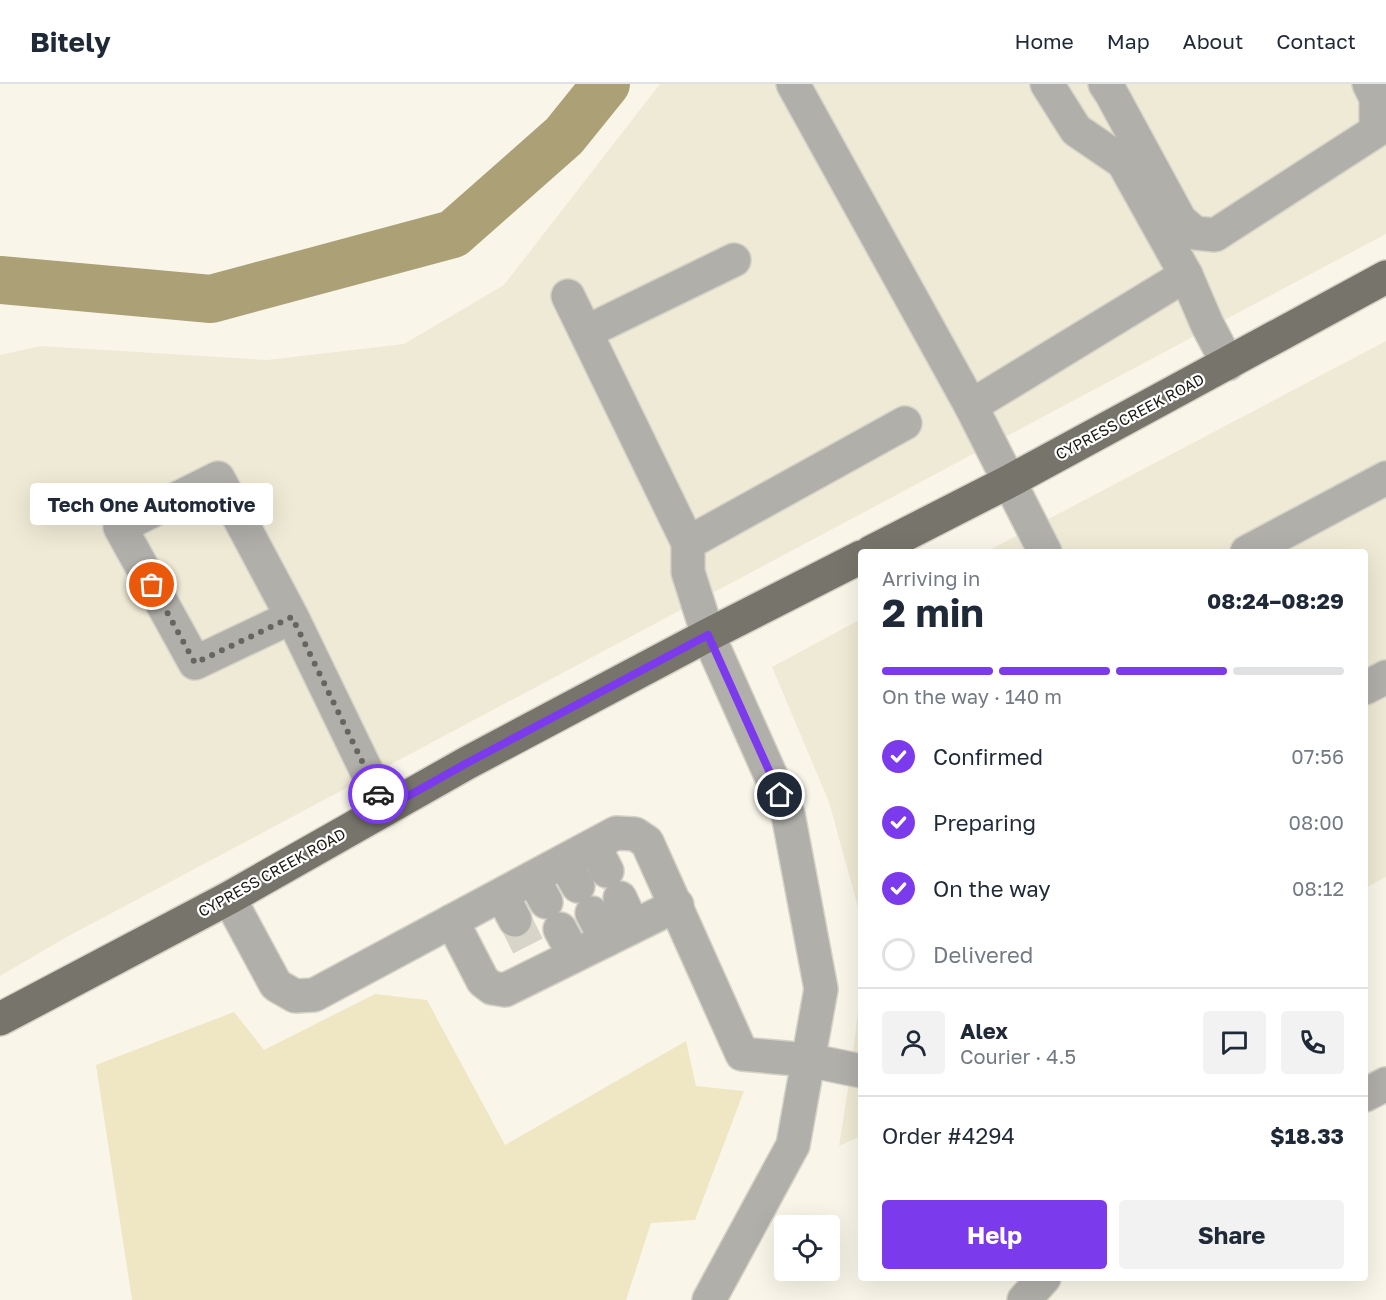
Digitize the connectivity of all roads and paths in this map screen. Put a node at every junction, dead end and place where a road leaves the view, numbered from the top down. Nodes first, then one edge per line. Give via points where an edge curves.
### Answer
1 (793, 84) edge
2 (1047, 84) edge
3 (1105, 84) edge
4 (1377, 91) edge
5 (1171, 225) junction
6 (734, 260) dead end
7 (1186, 275) junction
8 (1386, 277) edge
9 (568, 296) dead end
10 (585, 332) junction
11 (1228, 364) junction
12 (971, 406) junction
13 (905, 423) dead end
14 (1386, 478) edge
15 (1008, 482) junction
16 (688, 543) junction
17 (877, 549) edge
18 (1044, 549) edge
19 (1253, 549) edge
20 (858, 559) edge
21 (292, 617) junction
22 (708, 635) junction
23 (1386, 677) edge
24 (1368, 686) edge
25 (385, 809) junction
26 (599, 893) junction
27 (229, 898) junction
28 (677, 905) junction
29 (553, 916) junction
30 (452, 921) junction
31 (522, 933) junction
32 (1, 1013) edge
33 (808, 1060) junction
34 (858, 1070) edge
35 (1386, 1084) edge
36 (1368, 1093) edge
37 (1041, 1281) edge
38 (711, 1299) edge
39 (1024, 1300) edge

1 - 12 street
2 - 5 street via 1076,130 1123,162
3 - 5 street
4 - 5 street via 1376,131 1215,235
5 - 7 street
6 - 10 street
7 - 11 street
7 - 12 street
8 - 11 main road, CYPRESS CREEK ROAD
9 - 10 street
10 - 16 street
11 - 15 main road, CYPRESS CREEK ROAD
12 - 15 street
13 - 16 street
14 - 19 street
15 - 17 main road, CYPRESS CREEK ROAD
15 - 18 street
16 - 22 street via 688,572
20 - 22 main road, CYPRESS CREEK ROAD
21 - 21 street via 218,478 120,527 195,663
21 - 25 street
22 - 25 main road, CYPRESS CREEK ROAD
22 - 33 street via 788,814 821,989
23 - 24 street
25 - 27 main road, CYPRESS CREEK ROAD
26 - 28 street
26 - 28 street via 616,833 635,834 647,842
26 - 29 street
26 - 29 street
27 - 30 street via 276,985 295,996 314,995
27 - 32 main road, CYPRESS CREEK ROAD
28 - 33 street via 742,1054
29 - 31 street
29 - 31 street
30 - 31 street
30 - 31 street via 483,981 492,988 505,990
33 - 34 street
33 - 38 street via 793,1145
35 - 36 street
37 - 39 street

